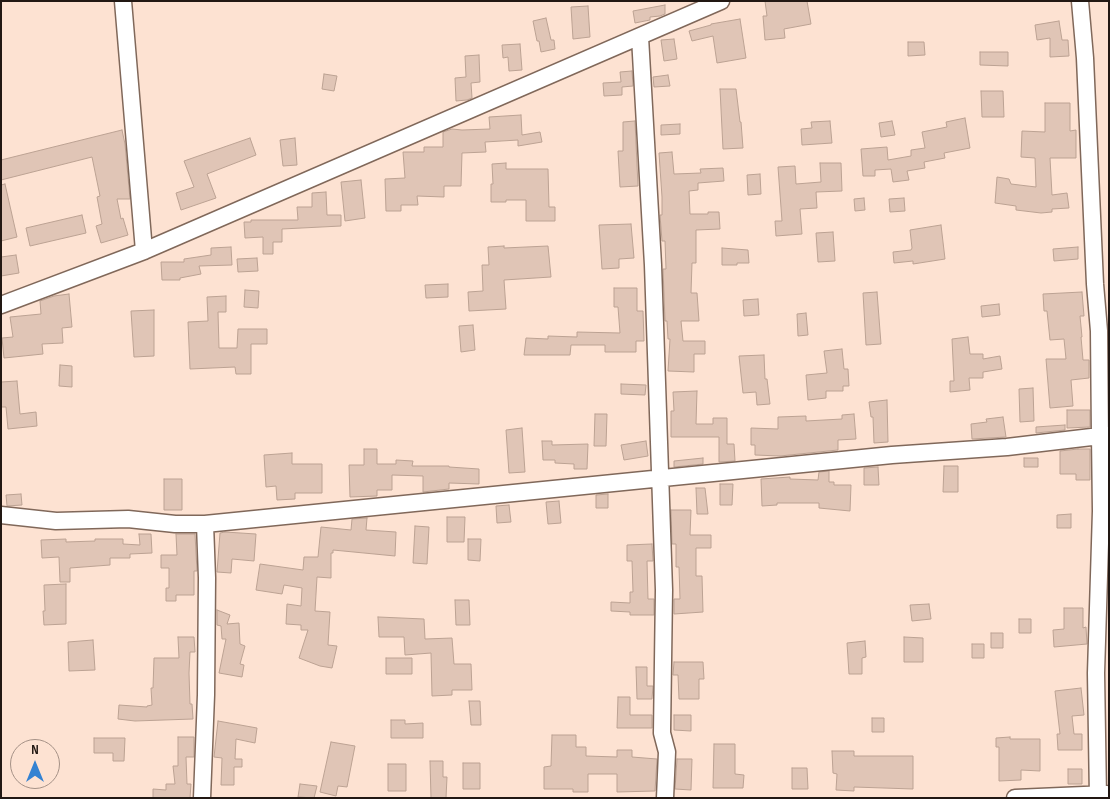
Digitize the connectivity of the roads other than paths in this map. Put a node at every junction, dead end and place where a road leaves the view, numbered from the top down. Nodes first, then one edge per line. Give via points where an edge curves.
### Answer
1 (123, 1) edge
2 (721, 1) edge
3 (1080, 1) edge
4 (640, 37) junction
5 (144, 251) junction
6 (1, 305) edge
7 (1104, 435) edge
8 (660, 479) junction
9 (1, 515) edge
10 (205, 524) junction
11 (1101, 796) edge
12 (202, 798) edge
13 (665, 798) edge
14 (1015, 798) edge

1 - 5 street
2 - 4 street
3 - 7 street
4 - 5 street
4 - 8 street via 653,265
5 - 6 street
7 - 8 street
7 - 11 street via 1096,673
8 - 10 street
8 - 13 street via 664,590 662,733 667,752
9 - 10 street via 56,521 128,519
10 - 12 street via 206,695
11 - 14 street

